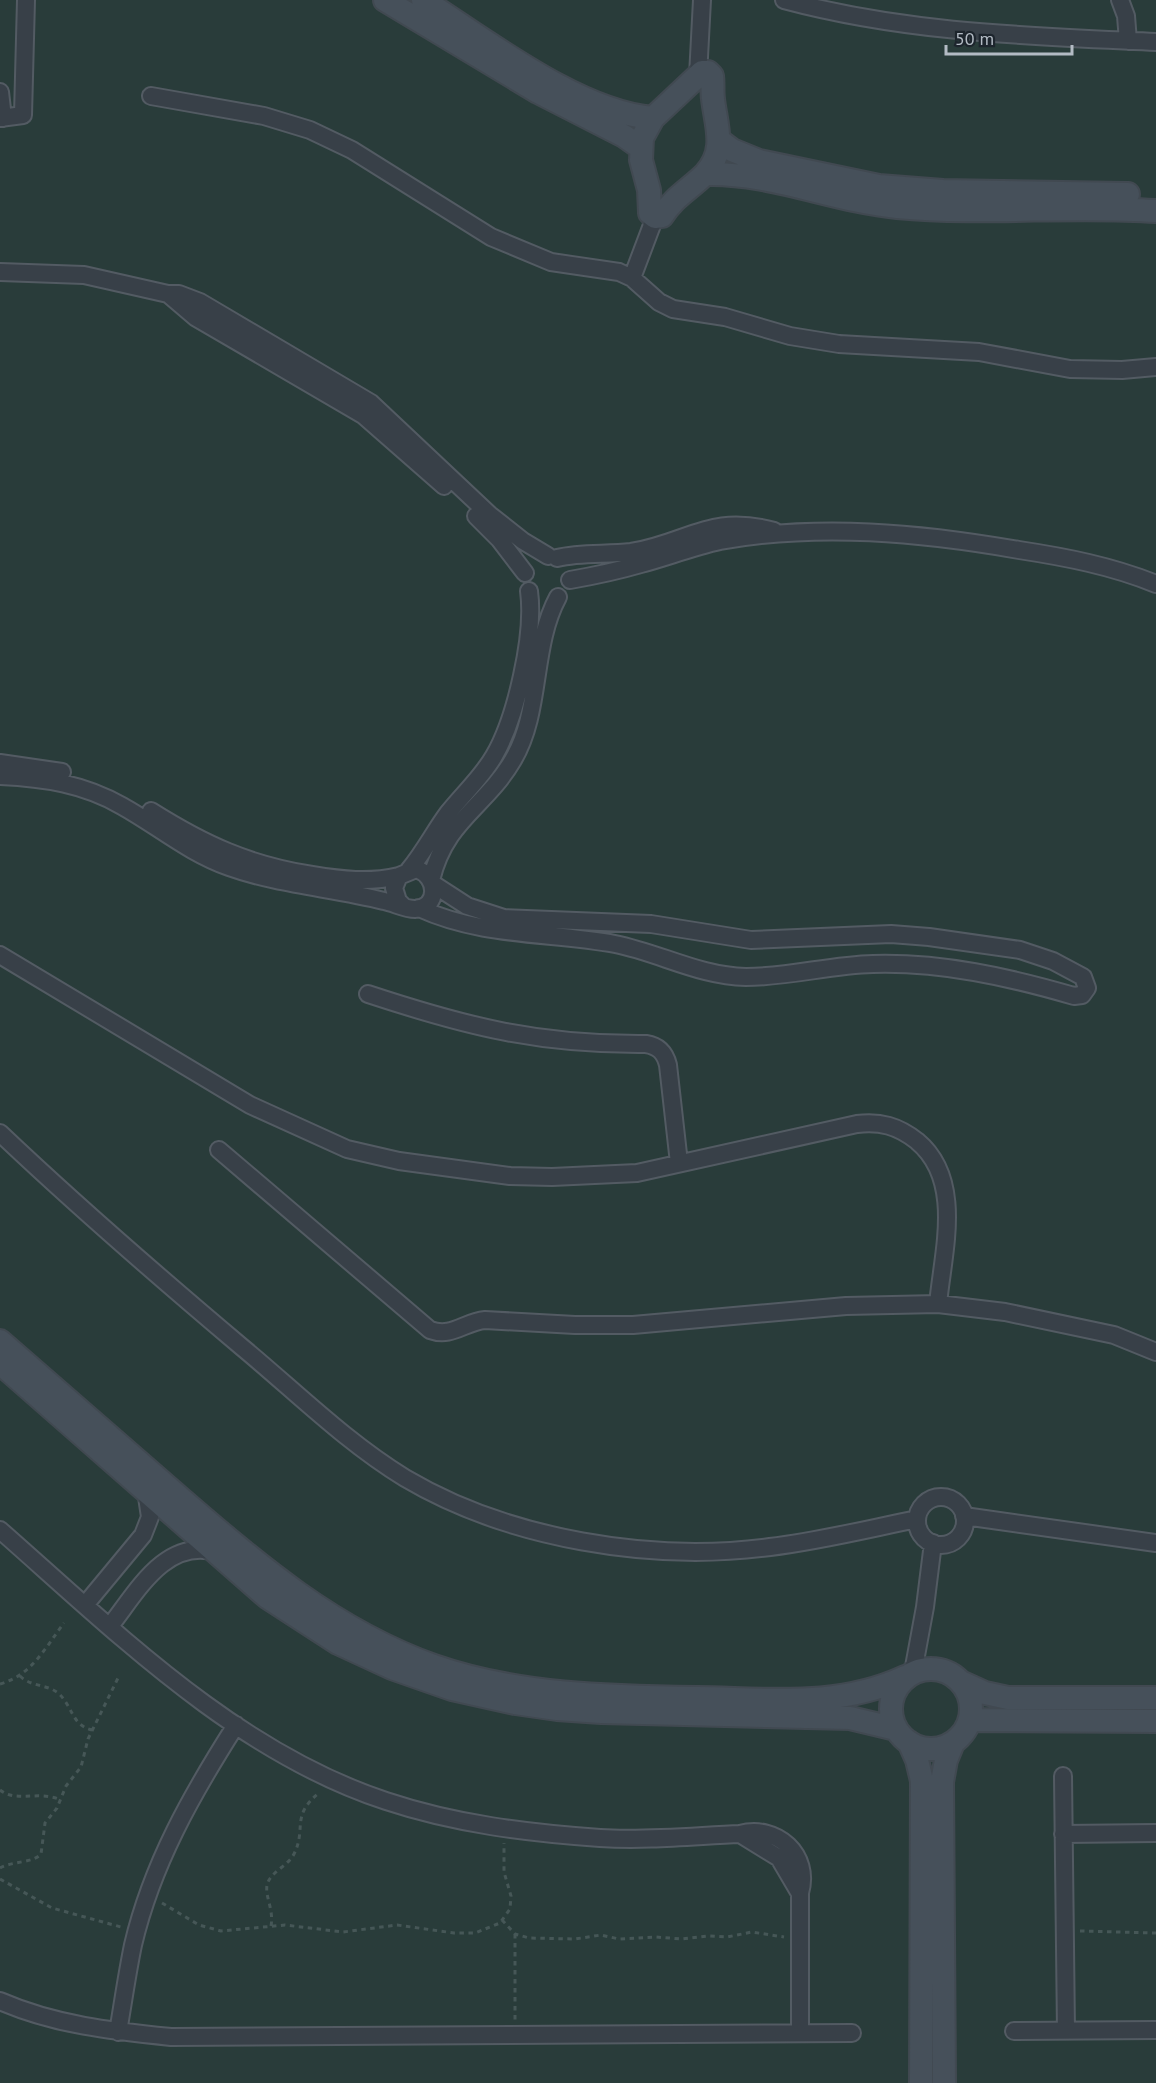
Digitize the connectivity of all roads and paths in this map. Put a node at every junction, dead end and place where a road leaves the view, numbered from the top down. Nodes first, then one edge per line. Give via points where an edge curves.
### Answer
1 (26, 0) edge
2 (385, 0) edge
3 (423, 0) edge
4 (702, 0) edge
5 (784, 0) edge
6 (1120, 0) edge
7 (1128, 41) junction
8 (1156, 42) edge
9 (698, 76) junction
10 (0, 92) edge
11 (151, 96) dead end
12 (1, 118) edge
13 (653, 118) junction
14 (720, 141) junction
15 (641, 148) junction
16 (705, 174) junction
17 (1156, 196) edge
18 (1156, 211) edge
19 (655, 217) junction
20 (0, 272) edge
21 (632, 278) junction
22 (1156, 367) edge
23 (472, 506) junction
24 (691, 541) junction
25 (553, 557) junction
26 (525, 573) junction
27 (570, 580) junction
28 (1156, 584) edge
29 (529, 591) junction
30 (558, 597) junction
31 (0, 764) edge
32 (0, 776) edge
33 (404, 873) junction
34 (432, 882) junction
35 (411, 907) junction
36 (0, 956) edge
37 (368, 994) dead end
38 (0, 1133) edge
39 (219, 1150) dead end
40 (679, 1163) junction
41 (938, 1304) junction
42 (0, 1341) edge
43 (1156, 1352) edge
44 (0, 1363) edge
45 (146, 1490) junction
46 (964, 1516) junction
47 (917, 1519) junction
48 (0, 1530) edge
49 (933, 1543) junction
50 (1156, 1543) edge
51 (217, 1553) junction
52 (85, 1605) junction
53 (64, 1623) dead end
54 (110, 1626) junction
55 (909, 1675) junction
56 (20, 1676) junction
57 (119, 1676) dead end
58 (963, 1683) junction
59 (0, 1684) edge
60 (1156, 1698) edge
61 (970, 1720) junction
62 (1156, 1721) edge
63 (236, 1725) junction
64 (92, 1730) junction
65 (902, 1736) junction
66 (953, 1743) junction
67 (1063, 1776) dead end
68 (335, 1780) junction
69 (0, 1790) edge
70 (61, 1800) junction
71 (505, 1827) junction
72 (1156, 1833) edge
73 (1063, 1834) junction
74 (0, 1868) edge
75 (0, 1879) edge
76 (148, 1893) junction
77 (502, 1920) junction
78 (272, 1926) junction
79 (137, 1930) junction
80 (1065, 1931) junction
81 (1156, 1933) edge
82 (515, 1934) junction
83 (800, 1940) junction
84 (0, 2001) edge
85 (1156, 2030) edge
86 (1014, 2031) dead end
87 (1066, 2031) junction
88 (118, 2032) junction
89 (800, 2032) junction
90 (852, 2033) dead end
91 (515, 2034) junction
92 (921, 2083) edge
93 (944, 2083) edge

1 - 12 street via 23,115
2 - 15 street via 538,92
3 - 13 street via 576,93 621,113
4 - 9 street
5 - 7 street via 863,18 959,32
6 - 7 street
7 - 8 street
9 - 13 street
9 - 14 street via 708,72 712,76
10 - 12 street
11 - 21 street via 264,116 310,130 352,150 461,220 514,248 551,262
13 - 15 street
14 - 16 street
14 - 17 street via 759,161 879,186 943,192
15 - 19 street via 650,213
16 - 18 street via 734,175 852,200 935,210
16 - 19 street via 676,197 662,216
19 - 21 street
20 - 23 street via 84,275 168,294 195,317 363,414
21 - 22 street via 673,309 725,317 815,341 979,352 1070,369
23 - 25 street
23 - 26 street
24 - 25 street via 640,550
24 - 27 street via 637,566
24 - 28 street via 781,532 859,532 995,545 1095,564
25 - 26 street via 536,558
25 - 27 street via 567,567
26 - 29 street
27 - 30 street
29 - 30 street via 540,599
29 - 33 street via 529,626 515,705 504,738 481,775
30 - 34 street via 549,618 520,746 506,771 453,829 439,856
31 - 33 street via 57,770 98,783 206,844 265,866 344,880 372,880
32 - 35 street via 50,780 88,790 124,807 204,857 252,875
33 - 34 street via 422,871
33 - 35 street via 394,888 395,895
34 - 35 street via 432,896 425,906
34 - 35 street via 476,910 516,920 651,924 751,940 891,934 985,944 1053,961 1083,977 1086,988 1082,995 1074,996 968,971 900,964 846,965 765,977 718,974 623,946 502,932
36 - 40 street via 250,1106 348,1149 436,1168 510,1176 637,1173
37 - 40 street via 501,1033 575,1043 656,1047 668,1065
38 - 47 street via 90,1219 355,1443 403,1476 459,1505 561,1536 666,1550 769,1548
39 - 41 street via 437,1333 451,1333 470,1322 485,1320 633,1325 846,1306
40 - 41 street via 877,1122 911,1136 935,1161 946,1193
41 - 43 street via 1005,1312 1114,1335
42 - 55 street via 274,1579 336,1620 409,1656 463,1675 518,1686 638,1697 823,1699 867,1692
44 - 45 street
45 - 51 street
45 - 52 street via 150,1517 143,1535
46 - 47 street via 957,1503 943,1497 928,1500 918,1511
46 - 49 street via 957,1538 946,1544
46 - 50 street
47 - 49 street via 919,1531
48 - 52 street
49 - 55 street via 925,1607
51 - 54 street via 185,1550 165,1559
51 - 65 street via 267,1597 330,1638 392,1668 452,1689 568,1710 850,1718
52 - 54 street
53 - 56 path via 30,1669
54 - 63 street
55 - 58 street via 939,1669
55 - 65 street via 891,1701
56 - 59 path
56 - 64 path via 59,1694 75,1720
57 - 64 path
58 - 60 street via 1008,1698
58 - 61 street via 971,1701
61 - 62 street
61 - 66 street
63 - 68 street
63 - 76 street via 170,1837
64 - 70 path via 81,1767
65 - 66 street via 917,1747 936,1749
65 - 92 street via 917,1760 922,1781
66 - 93 street via 945,1760 942,1782
67 - 73 street
68 - 71 street via 423,1812
68 - 78 path via 306,1805 299,1820 293,1856 269,1880
69 - 70 path via 12,1797 36,1794
70 - 74 path via 45,1823 39,1857
71 - 77 path via 504,1872 511,1903
71 - 83 street via 601,1838 740,1834 779,1858 800,1893
72 - 73 street
73 - 80 street
75 - 79 path via 26,1895 79,1917
76 - 78 path via 187,1920 210,1929 233,1931
76 - 79 street
77 - 78 path via 484,1931 465,1934 414,1925 380,1925 344,1932
77 - 82 path
79 - 88 street
80 - 81 path
80 - 87 street
82 - 83 path via 529,1938 601,1935 681,1940 760,1932
82 - 91 path
83 - 89 street
84 - 88 street via 75,2026
85 - 87 street
86 - 87 street
88 - 91 street via 171,2037
89 - 90 street
89 - 91 street

